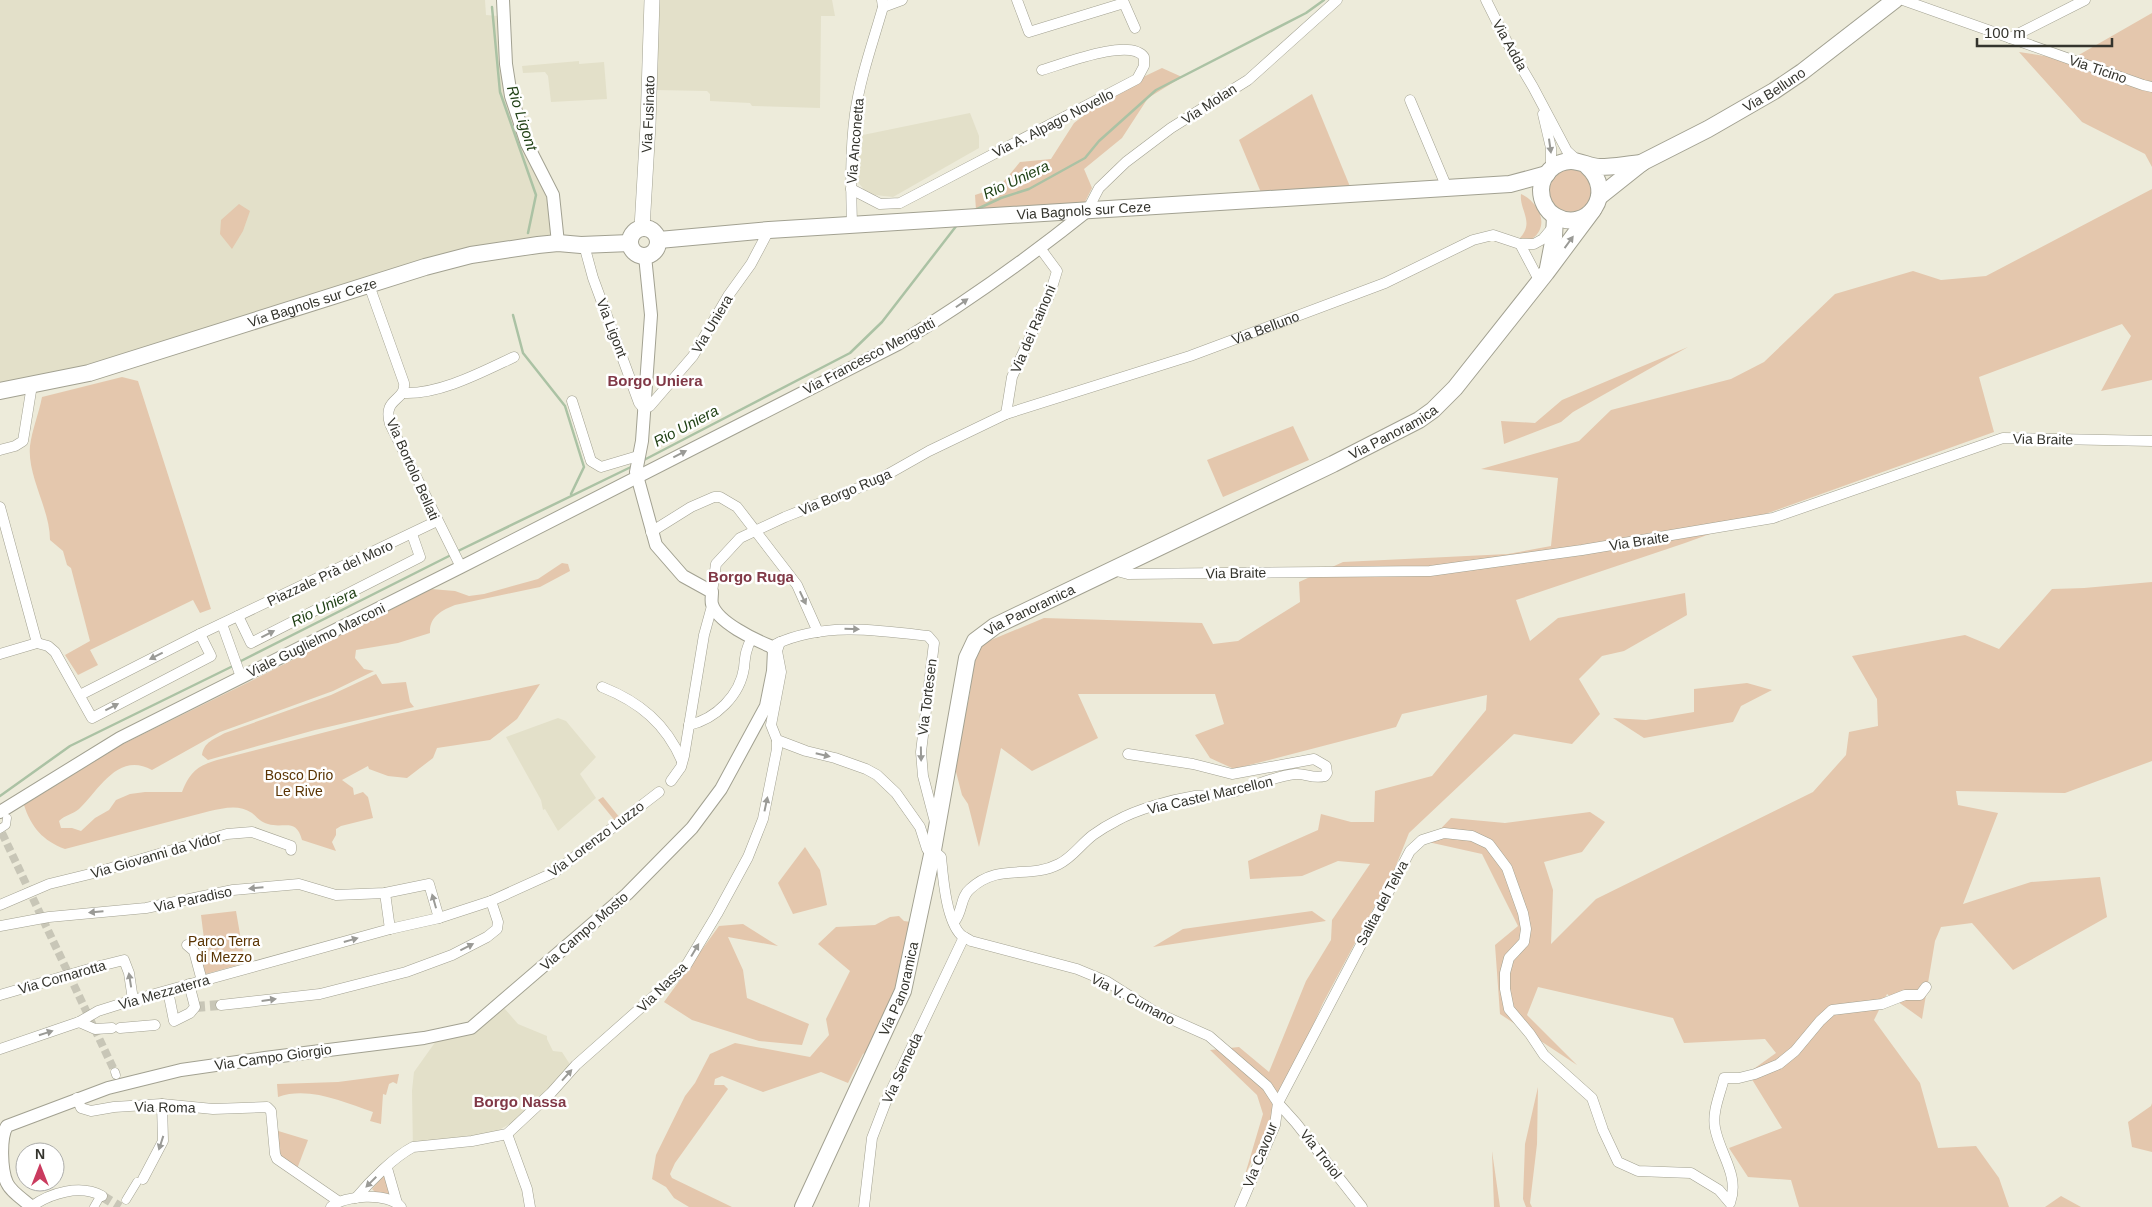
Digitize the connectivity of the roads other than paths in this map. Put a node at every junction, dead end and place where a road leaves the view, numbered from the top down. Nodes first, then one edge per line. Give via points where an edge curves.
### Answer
1 (503, 0) edge
2 (652, 0) edge
3 (902, 0) edge
4 (1017, 0) edge
5 (1337, 0) edge
6 (1486, 0) edge
7 (1903, 0) edge
8 (2085, 0) edge
9 (882, 3) edge
10 (1886, 3) edge
11 (1135, 28) dead end
12 (2010, 38) junction
13 (1042, 70) dead end
14 (2152, 87) edge
15 (1535, 90) junction
16 (1410, 100) dead end
17 (1644, 162) junction
18 (1583, 164) junction
19 (1549, 171) junction
20 (1510, 184) junction
21 (1447, 188) junction
22 (851, 189) junction
23 (1542, 198) junction
24 (1596, 203) junction
25 (1087, 211) junction
26 (1555, 220) junction
27 (852, 225) junction
28 (642, 228) junction
29 (769, 230) junction
30 (659, 240) junction
31 (558, 243) junction
32 (630, 243) junction
33 (1520, 244) junction
34 (584, 245) junction
35 (1040, 248) junction
36 (645, 256) junction
37 (1543, 277) junction
38 (370, 285) junction
39 (514, 357) dead end
40 (32, 385) junction
41 (0, 391) edge
42 (403, 392) junction
43 (572, 401) dead end
44 (644, 409) junction
45 (1006, 414) junction
46 (2152, 440) edge
47 (0, 450) edge
48 (638, 456) junction
49 (636, 474) junction
50 (0, 507) edge
51 (437, 521) junction
52 (754, 530) junction
53 (651, 532) junction
54 (412, 534) junction
55 (459, 564) junction
56 (1113, 570) junction
57 (712, 592) junction
58 (712, 606) junction
59 (238, 616) junction
60 (222, 624) junction
61 (818, 632) junction
62 (200, 634) junction
63 (752, 638) junction
64 (37, 643) junction
65 (776, 647) junction
66 (0, 654) edge
67 (239, 673) junction
68 (602, 687) dead end
69 (80, 695) junction
70 (690, 724) junction
71 (776, 740) junction
72 (1128, 754) dead end
73 (682, 762) junction
74 (671, 781) dead end
75 (659, 792) dead end
76 (3, 815) edge
77 (937, 829) junction
78 (1, 830) edge
79 (290, 850) dead end
80 (933, 850) junction
81 (385, 893) junction
82 (491, 901) junction
83 (0, 905) edge
84 (443, 917) junction
85 (954, 922) junction
86 (0, 926) edge
87 (390, 928) junction
88 (964, 937) junction
89 (187, 945) dead end
90 (202, 980) junction
91 (189, 984) junction
92 (1926, 987) dead end
93 (168, 991) junction
94 (0, 995) edge
95 (133, 1000) junction
96 (221, 1005) tunnel mouth
97 (78, 1022) junction
98 (164, 1023) junction
99 (471, 1028) joint
100 (0, 1048) edge
101 (77, 1098) junction
102 (1278, 1103) junction
103 (162, 1104) junction
104 (507, 1134) junction
105 (387, 1168) junction
106 (140, 1181) joint
107 (4, 1185) edge
108 (101, 1195) joint
109 (356, 1198) junction
110 (335, 1204) edge
111 (122, 1205) edge
112 (399, 1205) edge
113 (32, 1207) edge
114 (94, 1207) edge
115 (530, 1207) edge
116 (803, 1207) edge
117 (864, 1207) edge
118 (1240, 1207) edge
119 (1362, 1207) edge

1 - 31 street via 506,64 513,102 527,144 553,195
2 - 28 main road, Via Fusinato
3 - 9 street
4 - 11 street via 1029,32 1124,3
5 - 25 street, Via Molan via 1248,80 1172,128 1126,162 1099,188
6 - 15 street, Via Adda
7 - 12 street, Via Ticino
8 - 12 street
9 - 22 street, Via Anconetta via 855,114
10 - 17 main road, Via Belluno via 1802,72 1708,129
12 - 14 street, Via Ticino
13 - 22 street, Via A. Alpago Novello via 1121,48 1136,51 1144,57 1144,66 1137,79 900,202 880,204
15 - 18 street, Via Adda via 1567,151
15 -> 19 street, Via Adda via 1549,138
16 - 21 street
17 - 18 main road, Via Belluno via 1600,167
17 - 24 main road, Via Belluno
18 - 19 main road, Via Belluno via 1562,162
18 - 24 main road via 1598,179
19 - 20 main road, Via Bagnols sur Ceze
19 - 23 main road via 1543,181
20 - 21 main road, Via Bagnols sur Ceze
20 - 23 main road, Via Bagnols sur Ceze
21 - 25 main road, Via Bagnols sur Ceze
22 - 27 street, Via Anconetta
23 - 26 main road
24 - 26 main road, Via Belluno via 1585,216 1575,220
37 -> 24 main road, Via Panoramica
25 - 27 main road, Via Bagnols sur Ceze
25 - 35 street, Via Francesco Mengotti
26 - 33 street via 1543,239 1534,244
26 - 37 main road, Via Panoramica
27 - 29 main road, Via Bagnols sur Ceze
28 - 30 main road via 651,229
28 - 32 main road via 634,232
29 - 30 main road, Via Bagnols sur Ceze
29 - 44 street, Via Uniera via 693,356
30 - 36 main road via 657,249
31 - 34 main road, Via Bagnols sur Ceze
31 - 38 main road, Via Bagnols sur Ceze via 470,255
32 - 34 main road, Via Bagnols sur Ceze
32 - 36 main road via 634,251
33 - 37 street
33 - 45 street, Via Belluno via 1493,235 1478,238 1385,283 1190,356
34 - 44 street, Via Ligont via 593,278
35 - 45 street, Via dei Rainoni via 1057,271 1050,294 1012,377
49 -> 35 street, Via Francesco Mengotti via 898,344
36 - 44 street via 651,315
37 - 56 main road, Via Panoramica via 1455,388 1419,420
38 - 40 main road, Via Bagnols sur Ceze via 89,373
38 - 42 street via 403,378
39 - 42 street via 473,376 431,390
40 - 41 main road, Via Bagnols sur Ceze
40 - 47 street via 23,440
42 - 51 street, Via Bortolo Bellati via 391,405 388,416
43 - 48 street via 595,465 601,467
44 - 48 street
45 - 52 street, Via Borgo Ruga via 876,481
46 - 56 street, Via Braite via 2003,438 1773,518 1430,571 1128,574
48 - 49 street
49 - 53 street
49 - 55 street, Viale Guglielmo Marconi
50 - 64 street
51 - 54 street, Piazzale Prà del Moro
51 - 55 street, Via Bortolo Bellati
52 - 53 street via 737,507 714,497
52 - 57 street, Via Borgo Ruga via 740,538 716,564
52 -> 61 street via 797,585
53 - 57 street via 656,545 683,576
54 - 59 street, Piazzale Prà del Moro
59 -> 54 street via 251,642 420,557
55 - 67 street, Viale Guglielmo Marconi
56 - 77 main road, Via Panoramica via 995,626 975,641 967,658
57 - 58 street
58 - 63 street
58 - 70 street via 704,635
59 - 60 street, Piazzale Prà del Moro
60 - 62 street, Piazzale Prà del Moro
60 - 67 street
61 - 65 street, Via Tortesen
61 -> 77 street, Via Tortesen via 849,628 932,638 921,752 926,792
62 -> 69 street, Piazzale Prà del Moro
69 -> 62 street via 92,718 211,656
63 - 65 street
63 - 70 street via 731,697 708,719
64 - 66 street
64 - 69 street via 55,652
65 - 71 street, Via Nassa via 781,672 771,724
65 - 99 street, Via Campo Mosto via 766,706 721,789 692,828 627,894
67 - 76 street, Viale Guglielmo Marconi via 120,738
68 - 73 street via 645,710 662,727
70 - 73 street
71 -> 80 street via 877,775 896,793 920,827 927,849
104 -> 71 street, Via Nassa via 576,1065 656,997 687,964 717,914 757,835 771,781
72 - 85 street, Via Castel Marcellon via 1232,774 1314,759 1326,766 1327,773 1314,778 1295,774 1222,794 1167,802 1116,820 1058,865 1042,871 1000,873 982,880 968,890
73 - 74 street
75 - 82 street, Via Lorenzo Luzzo via 555,872
76 - 78 street via 6,825
77 - 80 main road, Via Panoramica
79 - 83 street, Via Giovanni da Vidor via 290,846 252,832 227,834 94,874 49,884
80 - 85 street via 941,857 944,886
80 - 116 main road, Via Panoramica via 903,991
84 -> 81 street, Via Paradiso via 429,884
81 -> 86 street, Via Paradiso via 336,895 299,884 234,890 146,908 49,917
81 - 87 street
82 - 84 street, Via Lorenzo Luzzo
96 -> 82 street via 320,994 406,972 452,955 495,931 498,922
84 - 87 street, Via Mezzaterra
85 - 88 street
90 -> 87 street, Via Mezzaterra
88 - 102 street, Via V. Cumano via 1069,966 1106,981 1155,1012 1209,1036 1267,1086
88 - 117 street, Via Semeda via 887,1099 872,1138
89 - 90 street via 194,952
90 - 91 street, Via Mezzaterra
91 - 93 street, Via Mezzaterra
91 - 98 street via 195,1007 190,1013
92 - 102 street, Salita del Telva via 1920,995 1905,995 1882,1004 1832,1010 1779,1064 1739,1078 1724,1078 1714,1110 1715,1128 1734,1180 1730,1202 1719,1190 1691,1173 1638,1171 1618,1162 1592,1098 1544,1055 1509,1009 1505,973 1509,958 1524,942 1526,929 1507,868 1489,844 1472,836 1444,833 1422,840 1410,851
93 - 95 street, Via Mezzaterra
93 - 98 street
95 -> 94 street, Via Cornarotta via 124,960
95 - 97 street, Via Mezzaterra
97 - 98 street via 95,1029
100 -> 97 street, Via Mezzaterra
99 - 101 street, Via Campo Giorgio via 424,1038 198,1067
101 - 103 street, Via Roma via 82,1108 91,1111
101 - 107 street via 7,1126 2,1142
102 - 118 street, Via Cavour via 1275,1124
102 - 119 street, Via Troiol
103 -> 106 street via 164,1141
103 - 110 street, Via Roma via 213,1109 269,1108 277,1159
104 - 105 street via 472,1142 413,1147
104 - 115 street
105 -> 109 street
105 - 112 street
106 - 111 street
107 - 113 street
108 - 113 street via 93,1191 76,1191 46,1196
108 - 114 street
109 - 110 street
109 - 112 street via 380,1198

